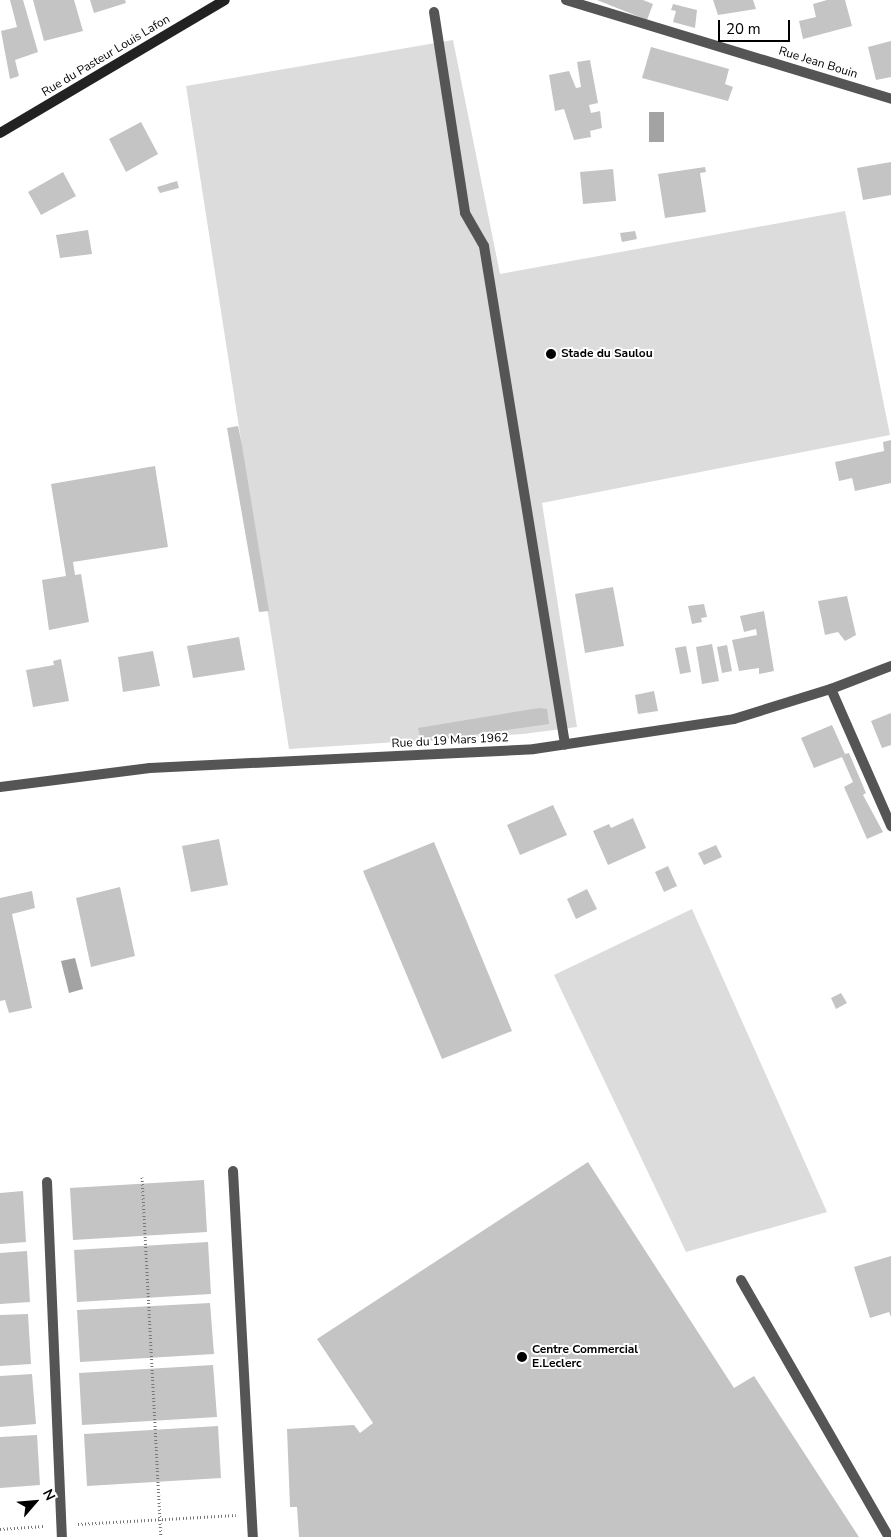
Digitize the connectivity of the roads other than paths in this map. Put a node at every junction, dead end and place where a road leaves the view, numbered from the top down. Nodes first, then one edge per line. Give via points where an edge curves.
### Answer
1 (225, 0) edge
2 (566, 0) edge
3 (434, 12) dead end
4 (891, 99) edge
5 (0, 133) edge
6 (891, 666) edge
7 (831, 689) junction
8 (566, 744) junction
9 (0, 787) edge
10 (891, 826) edge
11 (233, 1171) dead end
12 (48, 1182) dead end
13 (740, 1280) dead end
14 (62, 1537) edge
15 (252, 1537) edge
16 (889, 1537) edge

1 - 5 main road, Rue du Pasteur Louis Lafon
2 - 4 street, Rue Jean Bouin
3 - 8 street via 465,213 484,246
6 - 7 street, Rue du 19 Mars 1962
7 - 8 street, Rue du 19 Mars 1962 via 734,719
7 - 10 street
8 - 9 street, Rue du 19 Mars 1962 via 534,749 150,768
11 - 15 street
12 - 14 street
13 - 16 street

